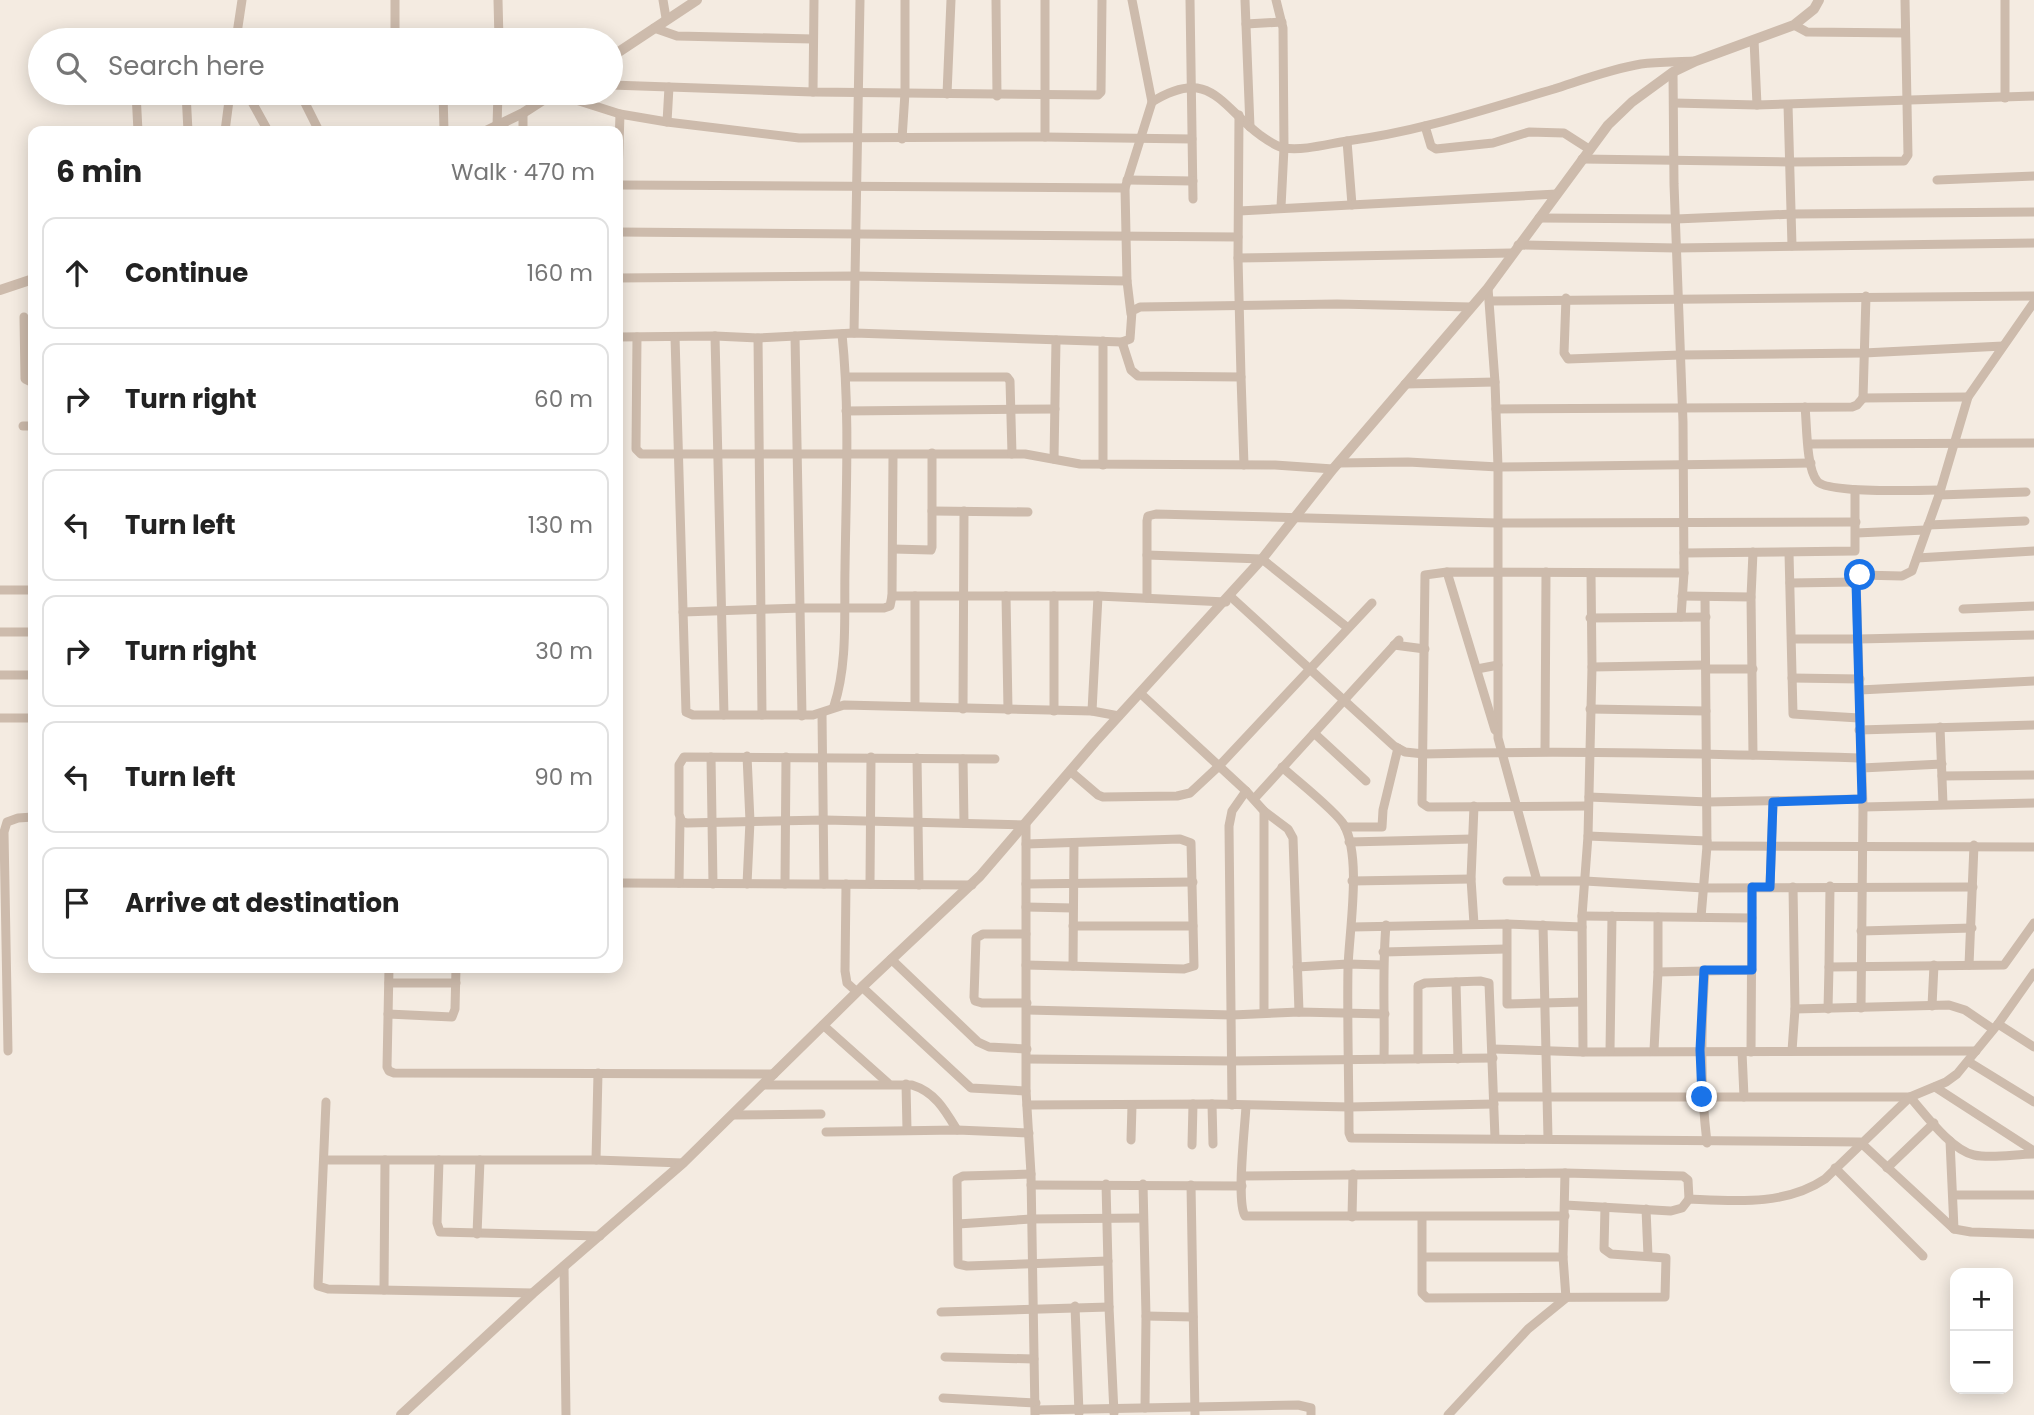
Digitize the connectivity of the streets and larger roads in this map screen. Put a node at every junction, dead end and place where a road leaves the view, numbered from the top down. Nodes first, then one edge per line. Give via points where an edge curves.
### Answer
1 (242, 0) edge
2 (395, 0) edge
3 (498, 0) edge
4 (663, 0) edge
5 (696, 0) edge
6 (814, 0) edge
7 (860, 0) edge
8 (905, 0) edge
9 (951, 0) edge
10 (996, 0) edge
11 (1045, 0) edge
12 (1102, 0) edge
13 (1132, 0) edge
14 (1189, 0) edge
15 (1245, 0) edge
16 (1276, 0) edge
17 (1819, 0) edge
18 (1905, 0) edge
19 (2005, 0) edge
20 (666, 18) junction
21 (1282, 22) junction
22 (1246, 24) junction
23 (1794, 25) junction
24 (238, 28) edge
25 (395, 28) edge
26 (499, 28) edge
27 (654, 28) junction
28 (1905, 33) junction
29 (813, 39) junction
30 (1754, 40) junction
31 (623, 48) edge
32 (1696, 61) junction
33 (1673, 72) junction
34 (623, 85) edge
35 (668, 87) junction
36 (1191, 88) junction
37 (813, 92) junction
38 (858, 93) junction
39 (905, 93) junction
40 (947, 94) junction
41 (997, 96) junction
42 (1046, 96) junction
43 (2034, 96) edge
44 (2005, 98) junction
45 (1153, 102) junction
46 (1908, 102) junction
47 (1674, 103) junction
48 (137, 105) edge
49 (187, 105) edge
50 (228, 105) edge
51 (254, 105) edge
52 (306, 105) edge
53 (443, 105) edge
54 (496, 105) edge
55 (535, 105) edge
56 (592, 105) edge
57 (1757, 105) junction
58 (1788, 105) junction
59 (523, 113) junction
60 (620, 114) junction
61 (1239, 114) junction
62 (667, 122) junction
63 (138, 126) edge
64 (188, 126) edge
65 (226, 126) edge
66 (265, 126) edge
67 (316, 126) edge
68 (444, 126) edge
69 (492, 126) edge
70 (497, 126) edge
71 (523, 126) edge
72 (620, 126) edge
73 (1425, 126) junction
74 (1250, 127) junction
75 (1045, 136) junction
76 (1141, 137) junction
77 (857, 139) junction
78 (902, 139) junction
79 (1192, 139) junction
80 (1347, 141) junction
81 (1284, 148) junction
82 (1590, 149) junction
83 (1582, 159) junction
84 (1674, 160) junction
85 (1791, 162) junction
86 (2034, 176) edge
87 (1937, 180) dead end
88 (1193, 181) junction
89 (1126, 184) junction
90 (623, 185) edge
91 (858, 187) junction
92 (1557, 194) junction
93 (1193, 199) dead end
94 (1352, 205) junction
95 (1282, 207) junction
96 (1239, 211) junction
97 (2034, 212) edge
98 (1793, 214) junction
99 (1539, 218) junction
100 (1676, 219) junction
101 (623, 232) edge
102 (856, 232) junction
103 (1125, 236) junction
104 (1238, 237) junction
105 (2034, 243) edge
106 (1793, 246) junction
107 (1676, 248) junction
108 (1514, 249) junction
109 (1238, 258) junction
110 (855, 276) junction
111 (623, 278) edge
112 (28, 281) edge
113 (1126, 281) junction
114 (1488, 288) junction
115 (0, 290) edge
116 (1866, 296) junction
117 (2034, 296) edge
118 (1566, 298) junction
119 (1679, 299) junction
120 (1490, 301) junction
121 (2034, 302) edge
122 (1240, 306) junction
123 (1471, 307) junction
124 (1131, 315) junction
125 (24, 317) dead end
126 (2021, 321) junction
127 (2034, 324) edge
128 (28, 332) edge
129 (854, 333) junction
130 (842, 334) junction
131 (715, 336) junction
132 (795, 336) junction
133 (623, 337) edge
134 (637, 337) junction
135 (675, 337) junction
136 (758, 338) junction
137 (1056, 340) junction
138 (1103, 341) junction
139 (1122, 342) junction
140 (2003, 346) junction
141 (28, 350) edge
142 (1864, 353) junction
143 (1680, 355) junction
144 (846, 377) junction
145 (1241, 377) junction
146 (28, 380) edge
147 (1495, 382) junction
148 (1405, 384) junction
149 (1968, 397) junction
150 (1863, 398) junction
151 (1805, 407) junction
152 (1011, 409) junction
153 (1055, 409) junction
154 (1496, 409) junction
155 (1682, 409) junction
156 (846, 411) junction
157 (2034, 443) edge
158 (1808, 444) junction
159 (1953, 444) junction
160 (760, 453) junction
161 (932, 453) junction
162 (679, 454) junction
163 (717, 454) junction
164 (798, 454) junction
165 (1012, 454) junction
166 (893, 455) junction
167 (846, 456) junction
168 (1054, 459) junction
169 (1811, 463) junction
170 (1102, 465) junction
171 (1244, 465) junction
172 (1336, 466) junction
173 (1683, 466) junction
174 (1498, 467) junction
175 (1855, 490) junction
176 (1940, 492) junction
177 (2026, 492) dead end
178 (932, 511) junction
179 (964, 511) junction
180 (1028, 512) dead end
181 (1295, 516) junction
182 (1683, 520) junction
183 (2025, 521) dead end
184 (1856, 522) junction
185 (1497, 523) junction
186 (1927, 527) junction
187 (1856, 533) junction
188 (892, 550) junction
189 (2034, 551) edge
190 (1752, 552) junction
191 (1684, 553) junction
192 (1789, 553) junction
193 (1147, 555) junction
194 (1917, 558) junction
195 (1262, 559) junction
196 (1447, 572) junction
197 (1496, 572) junction
198 (1546, 572) junction
199 (1591, 573) junction
200 (1684, 573) junction
201 (1856, 582) junction
202 (1790, 583) junction
203 (0, 590) edge
204 (28, 590) edge
205 (892, 596) junction
206 (915, 596) junction
207 (1006, 596) junction
208 (1054, 596) junction
209 (1098, 596) junction
210 (1682, 596) junction
211 (963, 597) junction
212 (1705, 597) junction
213 (1751, 597) junction
214 (1147, 598) junction
215 (1228, 599) junction
216 (1371, 603) dead end
217 (2034, 606) edge
218 (802, 608) junction
219 (844, 608) junction
220 (1963, 609) dead end
221 (760, 611) junction
222 (682, 612) junction
223 (721, 612) junction
224 (1681, 617) junction
225 (1706, 617) junction
226 (1590, 618) junction
227 (1348, 628) junction
228 (0, 632) edge
229 (28, 632) edge
230 (2034, 635) edge
231 (1793, 639) junction
232 (1858, 639) junction
233 (1425, 649) junction
234 (1498, 665) junction
235 (1310, 667) junction
236 (1592, 667) junction
237 (1706, 667) junction
238 (1477, 669) junction
239 (1753, 669) junction
240 (0, 675) edge
241 (28, 675) edge
242 (1792, 678) junction
243 (1860, 679) junction
244 (2034, 681) edge
245 (1860, 690) junction
246 (1140, 693) junction
247 (1345, 699) junction
248 (834, 706) junction
249 (915, 706) junction
250 (962, 709) junction
251 (1590, 709) junction
252 (1008, 710) junction
253 (1092, 710) junction
254 (1054, 711) junction
255 (1706, 711) junction
256 (822, 714) junction
257 (724, 715) junction
258 (762, 715) junction
259 (802, 716) junction
260 (1119, 716) junction
261 (0, 718) edge
262 (28, 718) edge
263 (1858, 718) junction
264 (2034, 725) edge
265 (1940, 727) junction
266 (1859, 730) junction
267 (1314, 733) junction
268 (1497, 738) junction
269 (1398, 748) junction
270 (1545, 751) junction
271 (1500, 752) junction
272 (1590, 752) junction
273 (1424, 754) junction
274 (1707, 754) junction
275 (1753, 755) junction
276 (711, 757) junction
277 (747, 757) junction
278 (786, 757) junction
279 (824, 757) junction
280 (871, 757) junction
281 (917, 758) junction
282 (963, 758) junction
283 (995, 759) dead end
284 (1862, 763) junction
285 (1942, 764) junction
286 (1219, 766) junction
287 (1282, 767) junction
288 (1070, 771) junction
289 (2034, 775) edge
290 (1942, 776) junction
291 (1366, 781) dead end
292 (1245, 791) junction
293 (1254, 799) junction
294 (1589, 802) junction
295 (1708, 802) junction
296 (1773, 802) junction
297 (1862, 803) junction
298 (2034, 803) edge
299 (1943, 804) junction
300 (1516, 805) junction
301 (1475, 806) junction
302 (1264, 811) junction
303 (28, 817) edge
304 (680, 819) junction
305 (825, 820) junction
306 (750, 821) junction
307 (785, 821) junction
308 (871, 821) junction
309 (713, 822) junction
310 (918, 822) junction
311 (964, 823) junction
312 (1026, 825) junction
313 (1345, 827) junction
314 (1588, 836) junction
315 (1472, 839) junction
316 (1349, 842) junction
317 (1074, 843) junction
318 (1707, 843) junction
319 (1026, 844) junction
320 (1974, 845) junction
321 (1770, 846) junction
322 (1862, 846) junction
323 (2034, 847) edge
324 (1471, 879) junction
325 (1352, 881) junction
326 (1507, 881) dead end
327 (1537, 881) junction
328 (1585, 881) junction
329 (1192, 882) junction
330 (623, 883) edge
331 (679, 883) junction
332 (1074, 883) junction
333 (713, 884) junction
334 (747, 884) junction
335 (785, 884) junction
336 (824, 884) junction
337 (846, 884) junction
338 (870, 884) junction
339 (1026, 884) junction
340 (919, 885) junction
341 (972, 885) junction
342 (1830, 886) junction
343 (1752, 887) junction
344 (1770, 887) junction
345 (1793, 887) junction
346 (1973, 887) junction
347 (1704, 888) junction
348 (1860, 888) junction
349 (1026, 907) junction
350 (1073, 908) junction
351 (1582, 916) junction
352 (1612, 916) junction
353 (1658, 917) junction
354 (1701, 917) junction
355 (1752, 918) junction
356 (2034, 923) edge
357 (1507, 924) junction
358 (1386, 925) junction
359 (1474, 925) junction
360 (1543, 925) junction
361 (1073, 926) junction
362 (1193, 926) junction
363 (1352, 927) junction
364 (1582, 927) junction
365 (1972, 928) junction
366 (1861, 931) junction
367 (1026, 934) junction
368 (1506, 949) junction
369 (1383, 952) junction
370 (891, 959) junction
371 (1348, 964) junction
372 (1027, 965) junction
373 (1382, 965) junction
374 (1934, 965) junction
375 (1969, 965) junction
376 (1073, 966) junction
377 (1861, 966) junction
378 (1297, 967) junction
379 (1829, 967) junction
380 (1704, 970) junction
381 (1752, 970) junction
382 (1658, 972) junction
383 (389, 973) edge
384 (456, 973) edge
385 (2034, 973) edge
386 (1456, 982) junction
387 (456, 983) junction
388 (388, 984) junction
389 (2031, 984) edge
390 (4, 986) edge
391 (859, 990) junction
392 (1582, 1002) junction
393 (1544, 1003) junction
394 (1492, 1004) junction
395 (1507, 1004) junction
396 (1932, 1006) junction
397 (1027, 1007) junction
398 (1861, 1008) junction
399 (1795, 1009) junction
400 (1828, 1009) junction
401 (1299, 1012) junction
402 (1264, 1013) junction
403 (1348, 1013) junction
404 (388, 1014) junction
405 (1232, 1014) junction
406 (1385, 1014) junction
407 (823, 1025) junction
408 (1995, 1027) junction
409 (2034, 1047) edge
410 (1544, 1050) junction
411 (1654, 1050) junction
412 (1700, 1050) junction
413 (8, 1051) dead end
414 (1610, 1051) junction
415 (1792, 1051) junction
416 (1976, 1051) junction
417 (1583, 1052) junction
418 (1746, 1052) junction
419 (1027, 1054) junction
420 (1493, 1054) junction
421 (1347, 1059) junction
422 (1384, 1059) junction
423 (1418, 1059) junction
424 (1458, 1059) junction
425 (1233, 1061) junction
426 (1969, 1062) junction
427 (598, 1073) junction
428 (774, 1074) junction
429 (888, 1083) junction
430 (906, 1084) junction
431 (764, 1085) junction
432 (1935, 1087) junction
433 (1026, 1091) junction
434 (1702, 1097) junction
435 (1744, 1097) junction
436 (1910, 1097) junction
437 (1545, 1098) junction
438 (1494, 1100) junction
439 (326, 1102) dead end
440 (2034, 1102) edge
441 (1193, 1104) junction
442 (1212, 1104) junction
443 (1027, 1105) junction
444 (1132, 1105) junction
445 (1232, 1105) junction
446 (1246, 1106) junction
447 (1349, 1107) junction
448 (821, 1114) dead end
449 (733, 1115) junction
450 (1934, 1123) junction
451 (907, 1130) junction
452 (957, 1130) junction
453 (825, 1132) dead end
454 (1028, 1133) junction
455 (1495, 1138) junction
456 (1548, 1138) junction
457 (1131, 1140) dead end
458 (1950, 1141) junction
459 (1860, 1142) junction
460 (1707, 1143) junction
461 (1213, 1144) dead end
462 (1192, 1145) dead end
463 (2034, 1152) edge
464 (324, 1160) junction
465 (385, 1160) junction
466 (439, 1160) junction
467 (480, 1160) junction
468 (596, 1160) junction
469 (682, 1163) junction
470 (1835, 1168) junction
471 (1887, 1168) junction
472 (1565, 1173) junction
473 (1353, 1174) junction
474 (1031, 1180) junction
475 (1242, 1181) junction
476 (1106, 1184) junction
477 (1143, 1184) junction
478 (1191, 1185) junction
479 (1953, 1195) junction
480 (2034, 1195) edge
481 (1689, 1199) junction
482 (1565, 1205) junction
483 (1605, 1207) junction
484 (1646, 1209) junction
485 (1564, 1216) junction
486 (1352, 1217) junction
487 (1422, 1217) junction
488 (1143, 1218) junction
489 (1031, 1219) junction
490 (1107, 1219) junction
491 (958, 1224) junction
492 (1954, 1229) junction
493 (477, 1234) junction
494 (2034, 1234) edge
495 (600, 1236) junction
496 (1423, 1256) junction
497 (1648, 1256) junction
498 (1923, 1256) dead end
499 (1563, 1257) junction
500 (1108, 1261) junction
501 (1031, 1264) junction
502 (564, 1266) junction
503 (384, 1290) junction
504 (533, 1293) junction
505 (1566, 1298) junction
506 (1075, 1306) junction
507 (1109, 1307) junction
508 (1032, 1309) junction
509 (941, 1312) dead end
510 (1146, 1316) junction
511 (1193, 1317) junction
512 (945, 1357) dead end
513 (1034, 1359) junction
514 (943, 1398) dead end
515 (1036, 1410) edge
516 (1141, 1410) edge
517 (1163, 1411) edge
518 (1194, 1411) edge
519 (1079, 1412) edge
520 (1114, 1412) edge
521 (401, 1415) edge
522 (566, 1415) edge
523 (1311, 1415) edge
524 (1448, 1415) edge

1 - 24 street
2 - 25 street
3 - 26 street
4 - 20 street
5 - 20 street
6 - 29 street
7 - 38 street
8 - 39 street
9 - 40 street
10 - 41 street
11 - 42 street
12 - 42 street via 1100,93
13 - 45 street
14 - 36 street
15 - 22 street
16 - 21 street
17 - 23 street
18 - 28 street
19 - 44 street
20 - 27 street
21 - 22 street
21 - 81 street
22 - 74 street
23 - 28 street via 1807,32
23 - 30 street
27 - 29 street via 677,36
27 - 31 street
28 - 46 street
29 - 37 street
30 - 32 street
30 - 57 street
32 - 33 street
32 - 73 street via 1630,67
33 - 47 street
33 - 82 street via 1632,102
34 - 35 street
35 - 37 street
35 - 62 street
36 - 45 street
36 - 61 street via 1215,93
36 - 79 street
37 - 38 street
38 - 39 street
38 - 77 street
39 - 40 street
39 - 78 street
40 - 41 street
41 - 42 street
42 - 75 street
43 - 44 street
44 - 46 street
45 - 76 street
46 - 58 street
46 - 85 street via 1905,161
47 - 57 street
47 - 84 street
48 - 63 street
49 - 64 street
50 - 65 street
51 - 66 street
52 - 67 street
53 - 68 street
54 - 69 street
55 - 59 street
56 - 60 street
57 - 58 street
58 - 85 street
59 - 70 street
59 - 71 street
60 - 62 street
60 - 72 street
61 - 74 street
61 - 96 street
62 - 77 street via 787,137
73 - 80 street
73 - 82 street via 1436,149 1493,143 1530,132 1564,133
74 - 81 street
75 - 76 street
75 - 78 street
76 - 79 street
76 - 89 street
77 - 78 street
77 - 91 street
79 - 88 street
80 - 81 street
80 - 94 street
81 - 95 street
82 - 83 street
83 - 84 street
83 - 92 street
84 - 85 street
84 - 100 street
85 - 98 street
86 - 87 street
88 - 89 street
88 - 93 street
89 - 91 street
89 - 103 street
90 - 91 street
91 - 102 street
92 - 94 street
92 - 99 street
94 - 95 street
95 - 96 street
96 - 104 street
97 - 98 street
98 - 100 street
98 - 106 street
99 - 100 street
99 - 108 street
100 - 107 street
101 - 102 street
102 - 103 street
102 - 110 street
103 - 104 street
103 - 113 street
104 - 109 street
105 - 106 street
106 - 107 street
107 - 108 street
107 - 119 street
108 - 109 street
108 - 114 street
109 - 122 street
110 - 111 street
110 - 113 street
110 - 129 street
112 - 115 street
113 - 124 street
114 - 120 street
114 - 123 street
116 - 117 street
116 - 119 street
116 - 142 street
118 - 119 street
118 - 120 street
118 - 143 street via 1566,358
119 - 143 street
120 - 147 street
121 - 126 street
122 - 123 street
122 - 124 street via 1140,307
122 - 145 street
123 - 148 street
124 - 139 street via 1131,336
125 - 128 street
126 - 127 street
126 - 140 street
129 - 130 street
129 - 137 street
130 - 132 street
130 - 144 street
131 - 135 street
131 - 136 street
131 - 163 street
132 - 136 street
132 - 164 street
133 - 134 street
134 - 135 street
134 - 162 street via 637,452
135 - 162 street
136 - 160 street
137 - 138 street
137 - 153 street
138 - 139 street
138 - 170 street
139 - 145 street via 1131,370 1138,376
140 - 142 street
140 - 149 street
141 - 146 street
142 - 143 street
142 - 150 street
143 - 155 street
144 - 152 street via 1003,376 1010,381
144 - 156 street
145 - 171 street
147 - 148 street
147 - 154 street
148 - 172 street
149 - 150 street
149 - 159 street
150 - 151 street via 1852,407
151 - 155 street
151 - 158 street
152 - 153 street
152 - 156 street
152 - 165 street
153 - 168 street
154 - 155 street
154 - 174 street
155 - 173 street
156 - 167 street
157 - 159 street
158 - 159 street
158 - 169 street
159 - 176 street
160 - 163 street
160 - 164 street
160 - 221 street
161 - 165 street
161 - 166 street
161 - 178 street
162 - 163 street
162 - 222 street
163 - 223 street
164 - 167 street
164 - 218 street
165 - 168 street
166 - 167 street
166 - 188 street
167 - 219 street
168 - 170 street
169 - 173 street
169 - 175 street via 1821,485
170 - 171 street
171 - 172 street
172 - 174 street via 1408,462
172 - 181 street
173 - 174 street
173 - 182 street
174 - 185 street
175 - 176 street
175 - 184 street
176 - 177 street
176 - 186 street
178 - 179 street
178 - 188 street via 931,550
179 - 180 street
179 - 211 street
181 - 185 street
181 - 193 street via 1151,515
181 - 195 street
182 - 184 street
182 - 185 street
182 - 191 street
183 - 186 street
184 - 187 street
185 - 197 street
186 - 187 street
186 - 194 street
187 - 192 street via 1855,551
188 - 205 street
189 - 194 street
190 - 191 street
190 - 192 street
190 - 213 street
191 - 200 street
192 - 202 street
193 - 195 street
193 - 214 street
194 - 201 street via 1907,575 1860,575
195 - 215 street
195 - 227 street
196 - 197 street
196 - 233 street via 1425,575
196 - 238 street
197 - 198 street
197 - 234 street
198 - 199 street
198 - 270 street
199 - 200 street
199 - 226 street
200 - 210 street
201 - 202 street
201 - 232 street
202 - 231 street
203 - 204 street
205 - 206 street
205 - 219 street via 890,606 884,608
206 - 211 street
206 - 249 street
207 - 208 street
207 - 211 street
207 - 252 street
208 - 209 street
208 - 254 street
209 - 214 street
209 - 253 street
210 - 212 street
210 - 224 street
211 - 250 street
212 - 213 street
212 - 225 street
213 - 239 street
214 - 215 street
215 - 235 street
215 - 246 street
216 - 227 street
217 - 220 street
218 - 219 street
218 - 221 street
218 - 259 street
219 - 248 street via 842,679
221 - 223 street
221 - 258 street
222 - 223 street
222 - 257 street via 686,712
223 - 257 street
224 - 225 street
224 - 226 street
225 - 237 street
226 - 236 street
227 - 235 street
228 - 229 street
230 - 232 street
231 - 232 street
231 - 242 street
232 - 243 street
233 - 247 street via 1396,643
233 - 273 street
234 - 238 street
234 - 268 street
235 - 247 street
235 - 286 street
236 - 237 street
236 - 251 street
237 - 239 street
237 - 255 street
238 - 268 street
239 - 275 street
240 - 241 street
242 - 243 street
242 - 263 street via 1795,716
243 - 245 street
244 - 245 street
245 - 263 street
246 - 260 street
246 - 286 street
247 - 267 street
247 - 269 street
248 - 249 street
248 - 256 street
249 - 250 street
250 - 252 street
251 - 255 street
251 - 272 street
252 - 254 street
253 - 254 street
253 - 260 street
255 - 274 street
256 - 259 street
256 - 279 street
257 - 258 street
258 - 259 street
260 - 288 street
261 - 262 street
263 - 266 street
264 - 265 street
265 - 266 street
265 - 285 street
266 - 284 street
267 - 287 street
267 - 291 street
268 - 271 street
269 - 273 street
269 - 313 street via 1382,827
270 - 271 street
270 - 272 street
271 - 273 street
271 - 300 street
272 - 274 street
272 - 294 street
273 - 301 street via 1424,806
274 - 275 street
274 - 295 street
275 - 284 street
276 - 277 street
276 - 304 street via 680,760
276 - 309 street
277 - 278 street
277 - 306 street
278 - 279 street
278 - 307 street
279 - 280 street
279 - 305 street
280 - 281 street
280 - 308 street
281 - 282 street
281 - 310 street
282 - 283 street
282 - 311 street
284 - 285 street
284 - 297 street
285 - 290 street
286 - 288 street via 1190,793 1177,796 1103,797
286 - 292 street
287 - 293 street
287 - 313 street
288 - 312 street
289 - 290 street
290 - 299 street
292 - 293 street
292 - 405 street via 1229,820
293 - 302 street
294 - 295 street
294 - 300 street
294 - 314 street
295 - 296 street
295 - 318 street
296 - 297 street
296 - 321 street
297 - 299 street
297 - 322 street
298 - 299 street
300 - 301 street
300 - 327 street
301 - 315 street
302 - 378 street via 1293,838
302 - 402 street
303 - 390 street via 12,819 5,826
304 - 309 street
304 - 331 street
305 - 307 street
305 - 308 street
305 - 336 street
306 - 307 street
306 - 309 street
306 - 334 street
307 - 335 street
308 - 310 street
308 - 338 street
309 - 333 street
310 - 311 street
310 - 340 street
311 - 312 street
312 - 319 street
312 - 341 street
313 - 316 street
314 - 318 street
314 - 328 street
315 - 316 street
315 - 324 street
316 - 325 street
317 - 319 street
317 - 329 street via 1187,840 1192,848
317 - 332 street
318 - 321 street
318 - 347 street
319 - 339 street
320 - 322 street
320 - 323 street
320 - 346 street
321 - 322 street
321 - 344 street
322 - 348 street
324 - 325 street
324 - 359 street
325 - 363 street
326 - 327 street
327 - 328 street
328 - 347 street
328 - 351 street
329 - 332 street
329 - 362 street
330 - 331 street
331 - 333 street
332 - 339 street
332 - 350 street
333 - 334 street
334 - 335 street
335 - 336 street
336 - 337 street
337 - 338 street
337 - 391 street via 845,971 848,983
338 - 340 street
339 - 349 street
340 - 341 street
341 - 370 street
342 - 345 street
342 - 348 street
342 - 379 street
343 - 344 street
343 - 347 street
343 - 355 street
344 - 345 street
345 - 399 street
346 - 348 street
346 - 365 street
347 - 354 street
348 - 366 street
349 - 350 street
349 - 367 street
350 - 361 street
351 - 352 street
351 - 364 street
352 - 353 street
352 - 414 street
353 - 354 street
353 - 382 street
354 - 355 street
355 - 381 street
356 - 375 street via 2004,965
357 - 359 street
357 - 360 street
357 - 368 street
358 - 359 street
358 - 363 street
358 - 369 street
360 - 364 street
360 - 393 street
361 - 362 street
361 - 376 street
362 - 376 street via 1191,968
363 - 371 street
364 - 392 street
365 - 366 street
365 - 375 street
366 - 377 street
367 - 372 street
367 - 397 street via 975,938 974,997 982,1003
368 - 369 street
368 - 395 street
369 - 373 street
370 - 391 street
370 - 419 street via 978,1042
371 - 373 street
371 - 378 street
371 - 403 street
372 - 376 street
372 - 397 street
373 - 406 street
374 - 375 street
374 - 377 street
374 - 396 street
377 - 379 street
377 - 398 street
378 - 401 street
379 - 400 street
380 - 381 street
380 - 382 street
380 - 412 street
381 - 418 street
382 - 411 street
383 - 388 street
384 - 387 street
385 - 389 street
386 - 394 street via 1489,983
386 - 423 street via 1418,986
386 - 424 street
387 - 388 street
387 - 404 street via 452,1017
388 - 404 street
389 - 408 street
390 - 413 street
391 - 407 street
391 - 433 street via 966,1085 977,1090
392 - 393 street
392 - 417 street
393 - 395 street
393 - 410 street
394 - 395 street
394 - 420 street
396 - 398 street
396 - 408 street via 1958,1007
397 - 405 street
397 - 419 street
398 - 400 street
399 - 400 street
399 - 415 street
401 - 402 street
401 - 403 street
402 - 405 street
403 - 406 street
403 - 421 street
404 - 427 street via 387,1068 394,1073
405 - 425 street
406 - 422 street
407 - 428 street
407 - 429 street
408 - 409 street
408 - 416 street
410 - 417 street
410 - 420 street
410 - 437 street
411 - 412 street
411 - 414 street
412 - 418 street
412 - 434 street
414 - 417 street
415 - 416 street
415 - 418 street
416 - 426 street
418 - 435 street
419 - 425 street
419 - 433 street
420 - 424 street
420 - 438 street
421 - 422 street
421 - 425 street
421 - 447 street
422 - 423 street
423 - 424 street
425 - 445 street
426 - 432 street
426 - 440 street
427 - 428 street
427 - 468 street
428 - 431 street
429 - 430 street
429 - 431 street
430 - 451 street
430 - 452 street via 932,1095
431 - 449 street
432 - 436 street
432 - 463 street
433 - 443 street
434 - 435 street
434 - 437 street
434 - 460 street
435 - 436 street
436 - 450 street
436 - 459 street
437 - 438 street
437 - 456 street
438 - 447 street
438 - 455 street
439 - 464 street
441 - 442 street
441 - 444 street
441 - 462 street
442 - 445 street
442 - 461 street
443 - 444 street
443 - 454 street
444 - 457 street
445 - 446 street
446 - 447 street
446 - 475 street
447 - 455 street via 1351,1138
448 - 449 street
449 - 469 street
450 - 458 street
450 - 471 street
451 - 452 street
451 - 453 street
452 - 454 street
454 - 474 street
455 - 456 street
456 - 460 street
458 - 463 street via 1974,1155
458 - 479 street
459 - 460 street
459 - 470 street
459 - 471 street
464 - 465 street
464 - 503 street via 318,1286
465 - 466 street
465 - 503 street
466 - 467 street
466 - 493 street via 437,1228 445,1234
467 - 468 street
467 - 493 street
468 - 469 street
469 - 495 street
470 - 481 street via 1814,1186 1792,1193 1749,1201
470 - 498 street
471 - 492 street
472 - 473 street
472 - 481 street via 1686,1176
472 - 482 street
473 - 475 street
473 - 486 street
474 - 476 street
474 - 489 street
474 - 491 street via 959,1177
475 - 478 street
475 - 486 street via 1245,1216
476 - 477 street
476 - 490 street
477 - 478 street
477 - 488 street
478 - 511 street
479 - 480 street
479 - 492 street
481 - 484 street via 1677,1210
482 - 483 street
482 - 485 street
483 - 484 street
483 - 497 street via 1604,1249
484 - 497 street
485 - 487 street
485 - 499 street
486 - 487 street
487 - 496 street
488 - 490 street
488 - 510 street
489 - 490 street
489 - 491 street
489 - 501 street
490 - 500 street
491 - 501 street via 962,1266
492 - 494 street
493 - 495 street
495 - 502 street
496 - 499 street
496 - 505 street via 1422,1293 1427,1298
497 - 505 street via 1667,1260 1665,1297
499 - 505 street
500 - 501 street
500 - 507 street
501 - 508 street
502 - 504 street
502 - 522 street
503 - 504 street
504 - 521 street
505 - 524 street via 1518,1339
506 - 507 street
506 - 508 street
506 - 519 street
507 - 520 street
508 - 509 street
508 - 513 street
510 - 511 street
510 - 516 street
511 - 518 street
512 - 513 street
513 - 515 street
514 - 515 street
515 - 519 street
516 - 517 street
516 - 520 street
517 - 518 street
518 - 523 street via 1297,1405 1311,1408
519 - 520 street

